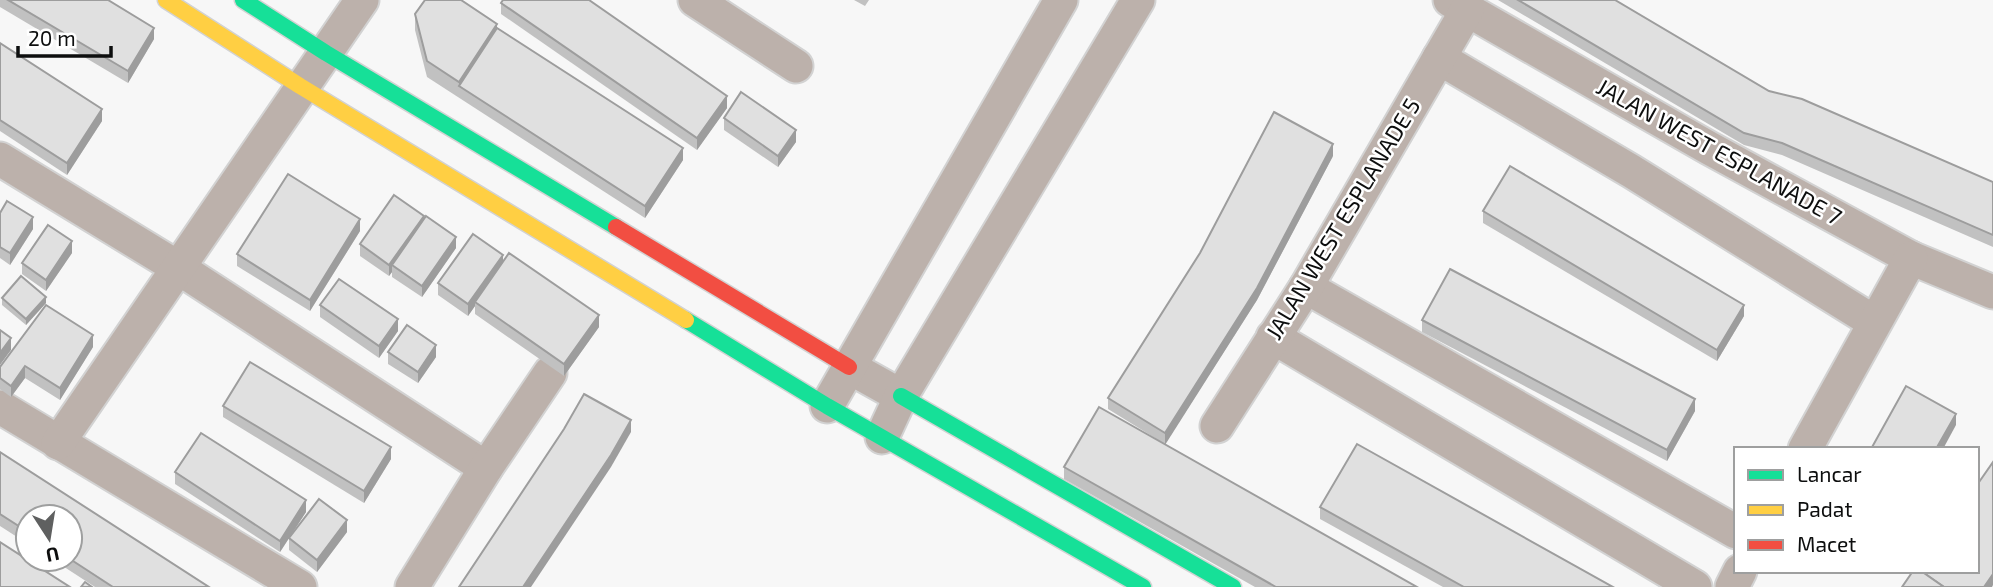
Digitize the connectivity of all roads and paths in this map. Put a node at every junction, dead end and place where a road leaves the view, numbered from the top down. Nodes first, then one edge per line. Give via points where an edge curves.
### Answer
1 (166, 0) edge
2 (243, 0) edge
3 (362, 0) edge
4 (1060, 0) edge
5 (1138, 0) edge
6 (715, 5) edge
7 (1459, 5) edge
8 (326, 53) junction
9 (1439, 58) junction
10 (796, 65) dead end
11 (300, 86) junction
12 (0, 159) edge
13 (1911, 258) junction
14 (177, 267) junction
15 (1306, 287) junction
16 (1993, 292) edge
17 (1874, 322) junction
18 (1273, 337) junction
19 (849, 367) junction
20 (550, 373) dead end
21 (901, 396) junction
22 (827, 406) junction
23 (0, 407) edge
24 (1217, 426) dead end
25 (882, 437) junction
26 (58, 443) junction
27 (1806, 447) edge
28 (486, 468) junction
29 (1734, 531) edge
30 (300, 587) edge
31 (412, 587) edge
32 (1143, 587) edge
33 (1233, 587) edge
34 (1695, 587) edge

1 - 11 street
2 - 8 street
3 - 8 street
4 - 19 street
5 - 21 street
6 - 10 street
7 - 9 street, JALAN WEST ESPLANADE 5
7 - 13 street, JALAN WEST ESPLANADE 7
8 - 11 street
8 - 19 street
9 - 15 street, JALAN WEST ESPLANADE 5
9 - 17 street
11 - 14 street
11 - 22 street
12 - 14 street
13 - 16 street, JALAN WEST ESPLANADE 7
13 - 17 street
14 - 26 street
14 - 28 street
15 - 18 street, JALAN WEST ESPLANADE 5
15 - 29 street
17 - 27 street
18 - 24 street, JALAN WEST ESPLANADE 5
18 - 34 street
19 - 21 street
19 - 22 street
20 - 28 street
21 - 25 street
21 - 33 street
22 - 25 street
23 - 26 street
25 - 32 street
26 - 30 street
28 - 31 street

